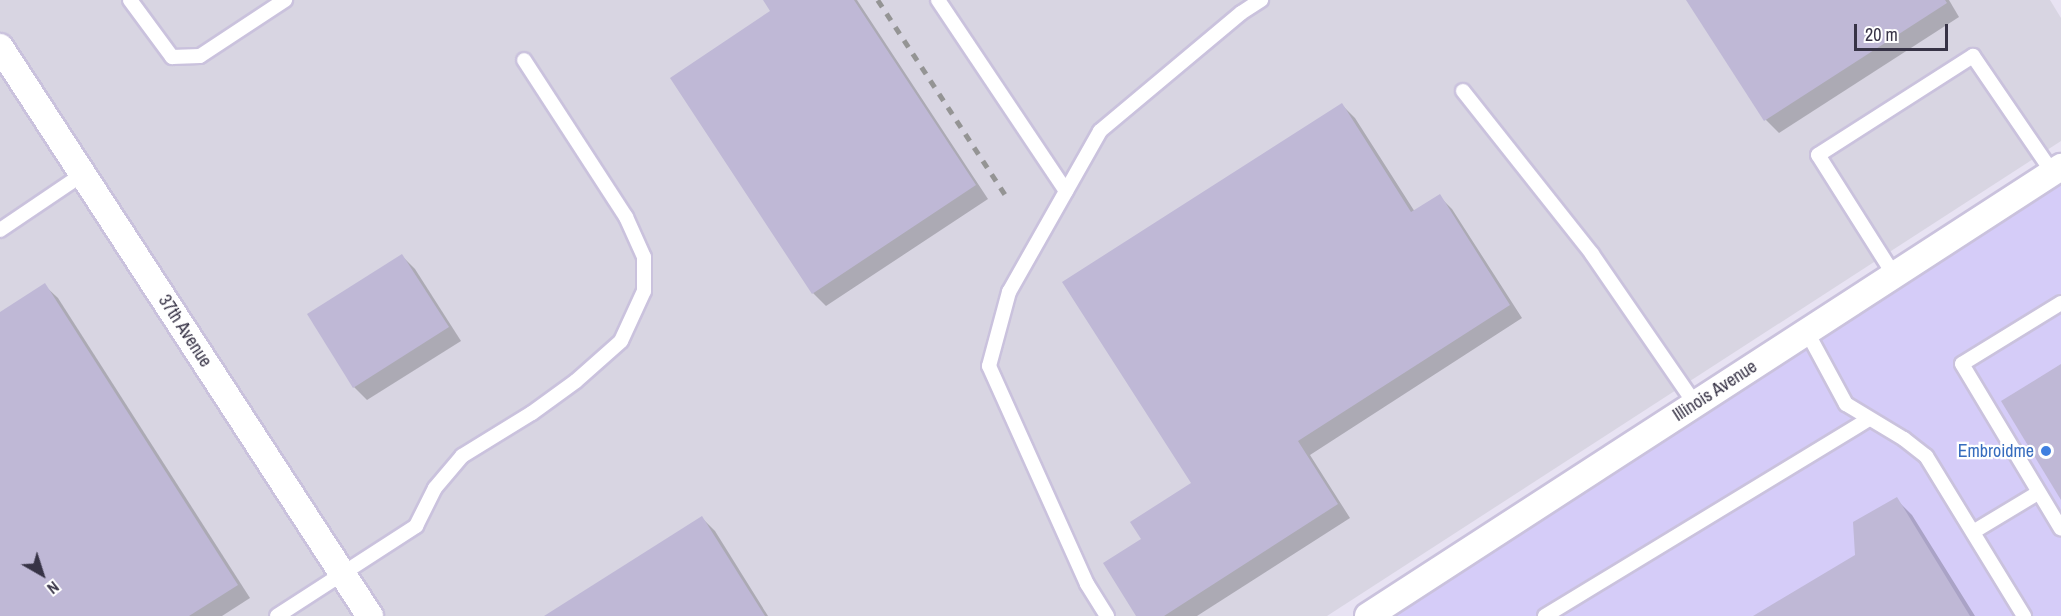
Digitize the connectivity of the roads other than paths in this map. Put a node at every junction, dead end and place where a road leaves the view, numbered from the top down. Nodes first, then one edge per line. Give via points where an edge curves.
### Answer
1 (130, 0) edge
2 (285, 0) edge
3 (938, 0) edge
4 (1262, 0) edge
5 (0, 47) edge
6 (524, 60) dead end
7 (1463, 91) dead end
8 (2057, 170) edge
9 (83, 174) junction
10 (1066, 191) junction
11 (0, 230) edge
12 (1894, 275) junction
13 (2061, 303) edge
14 (1807, 332) junction
15 (1695, 404) junction
16 (1869, 419) junction
17 (2038, 493) junction
18 (2061, 529) edge
19 (1973, 532) junction
20 (344, 575) junction
21 (277, 616) edge
22 (370, 616) edge
23 (1107, 616) edge
24 (1368, 616) edge
25 (1545, 616) edge
26 (2024, 616) edge

1 - 2 lane via 172,57 200,56
3 - 10 lane
4 - 10 lane via 1241,13 1100,131
5 - 9 street, 37th Avenue
6 - 20 lane via 626,217 644,257 644,291 621,341 532,413 462,456 435,488 416,526
7 - 15 lane via 1592,254
8 - 12 street, Illinois Avenue
8 - 12 lane via 1973,56 1818,155
9 - 11 lane
9 - 20 street, 37th Avenue
10 - 23 lane via 1009,292 989,366 1087,584
12 - 14 street, Illinois Avenue
13 - 17 lane via 1962,364
14 - 15 street, Illinois Avenue
14 - 16 lane via 1846,404
15 - 24 street, Illinois Avenue
16 - 19 lane via 1926,456
16 - 25 lane
17 - 18 lane
17 - 19 lane
19 - 26 lane
20 - 21 lane
20 - 22 street, 37th Avenue

